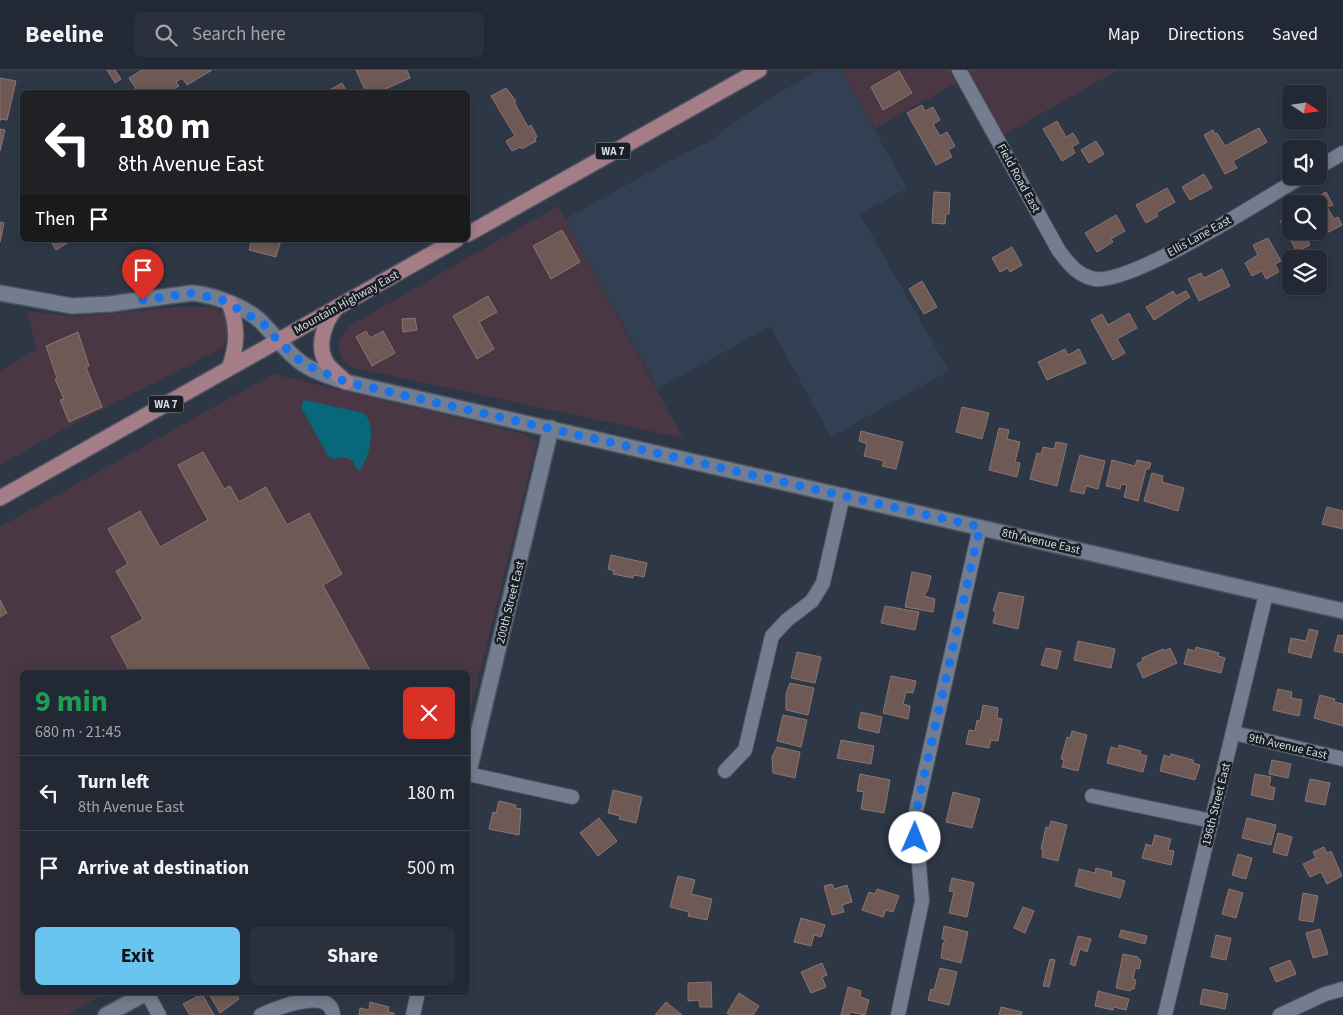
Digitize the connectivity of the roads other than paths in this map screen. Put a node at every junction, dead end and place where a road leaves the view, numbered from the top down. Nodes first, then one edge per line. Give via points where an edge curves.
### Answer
1 (759, 70) edge
2 (958, 70) edge
3 (1343, 153) edge
4 (1327, 162) edge
5 (1288, 185) edge
6 (470, 233) edge
7 (452, 242) edge
8 (1089, 278) joint
9 (0, 293) edge
10 (229, 303) junction
11 (336, 308) junction
12 (278, 341) junction
13 (229, 368) junction
14 (346, 382) junction
15 (551, 428) junction
16 (843, 495) junction
17 (0, 498) edge
18 (980, 527) junction
19 (1266, 594) junction
20 (1343, 611) edge
21 (1234, 734) junction
22 (1343, 759) edge
23 (470, 766) edge
24 (725, 771) dead end
25 (470, 774) edge
26 (1092, 796) dead end
27 (572, 797) dead end
28 (1212, 822) junction
29 (1343, 989) edge
30 (143, 995) edge
31 (148, 995) edge
32 (417, 995) edge
33 (331, 1009) edge
34 (106, 1015) edge
35 (159, 1015) edge
36 (261, 1015) edge
37 (413, 1015) edge
38 (898, 1015) edge
39 (1165, 1015) edge
40 (1280, 1015) edge

1 - 6 main road, WA 7
2 - 8 street, Field Road East via 1059,251 1081,275
3 - 4 street
5 - 8 street, Ellis Lane East via 1130,273
7 - 11 main road, Mountain Highway East / WA 7
9 - 10 street, 8th Avenue East via 72,306 192,293
10 - 12 street, 8th Avenue East via 264,324
10 - 13 main road via 237,335
11 - 12 main road, Mountain Highway East / WA 7
11 - 14 main road via 324,330 322,347 327,364
12 - 13 main road, Mountain Highway East / WA 7
12 - 14 street, 8th Avenue East via 304,364
13 - 17 main road, Mountain Highway East / WA 7
14 - 15 street, 8th Avenue East
15 - 16 street, 8th Avenue East
15 - 23 street, 200th Street East
16 - 18 street, 8th Avenue East
16 - 24 street via 823,583 812,601 772,636 745,750
18 - 19 street, 8th Avenue East
18 - 38 street via 915,816 922,901
19 - 20 street, 8th Avenue East
19 - 21 street, 196th Street East
21 - 22 street, 9th Avenue East
21 - 28 street, 196th Street East
25 - 27 street
26 - 28 street
28 - 39 street, 196th Street East
29 - 40 street
30 - 34 street
31 - 35 street
32 - 37 street
33 - 36 street via 310,1000

